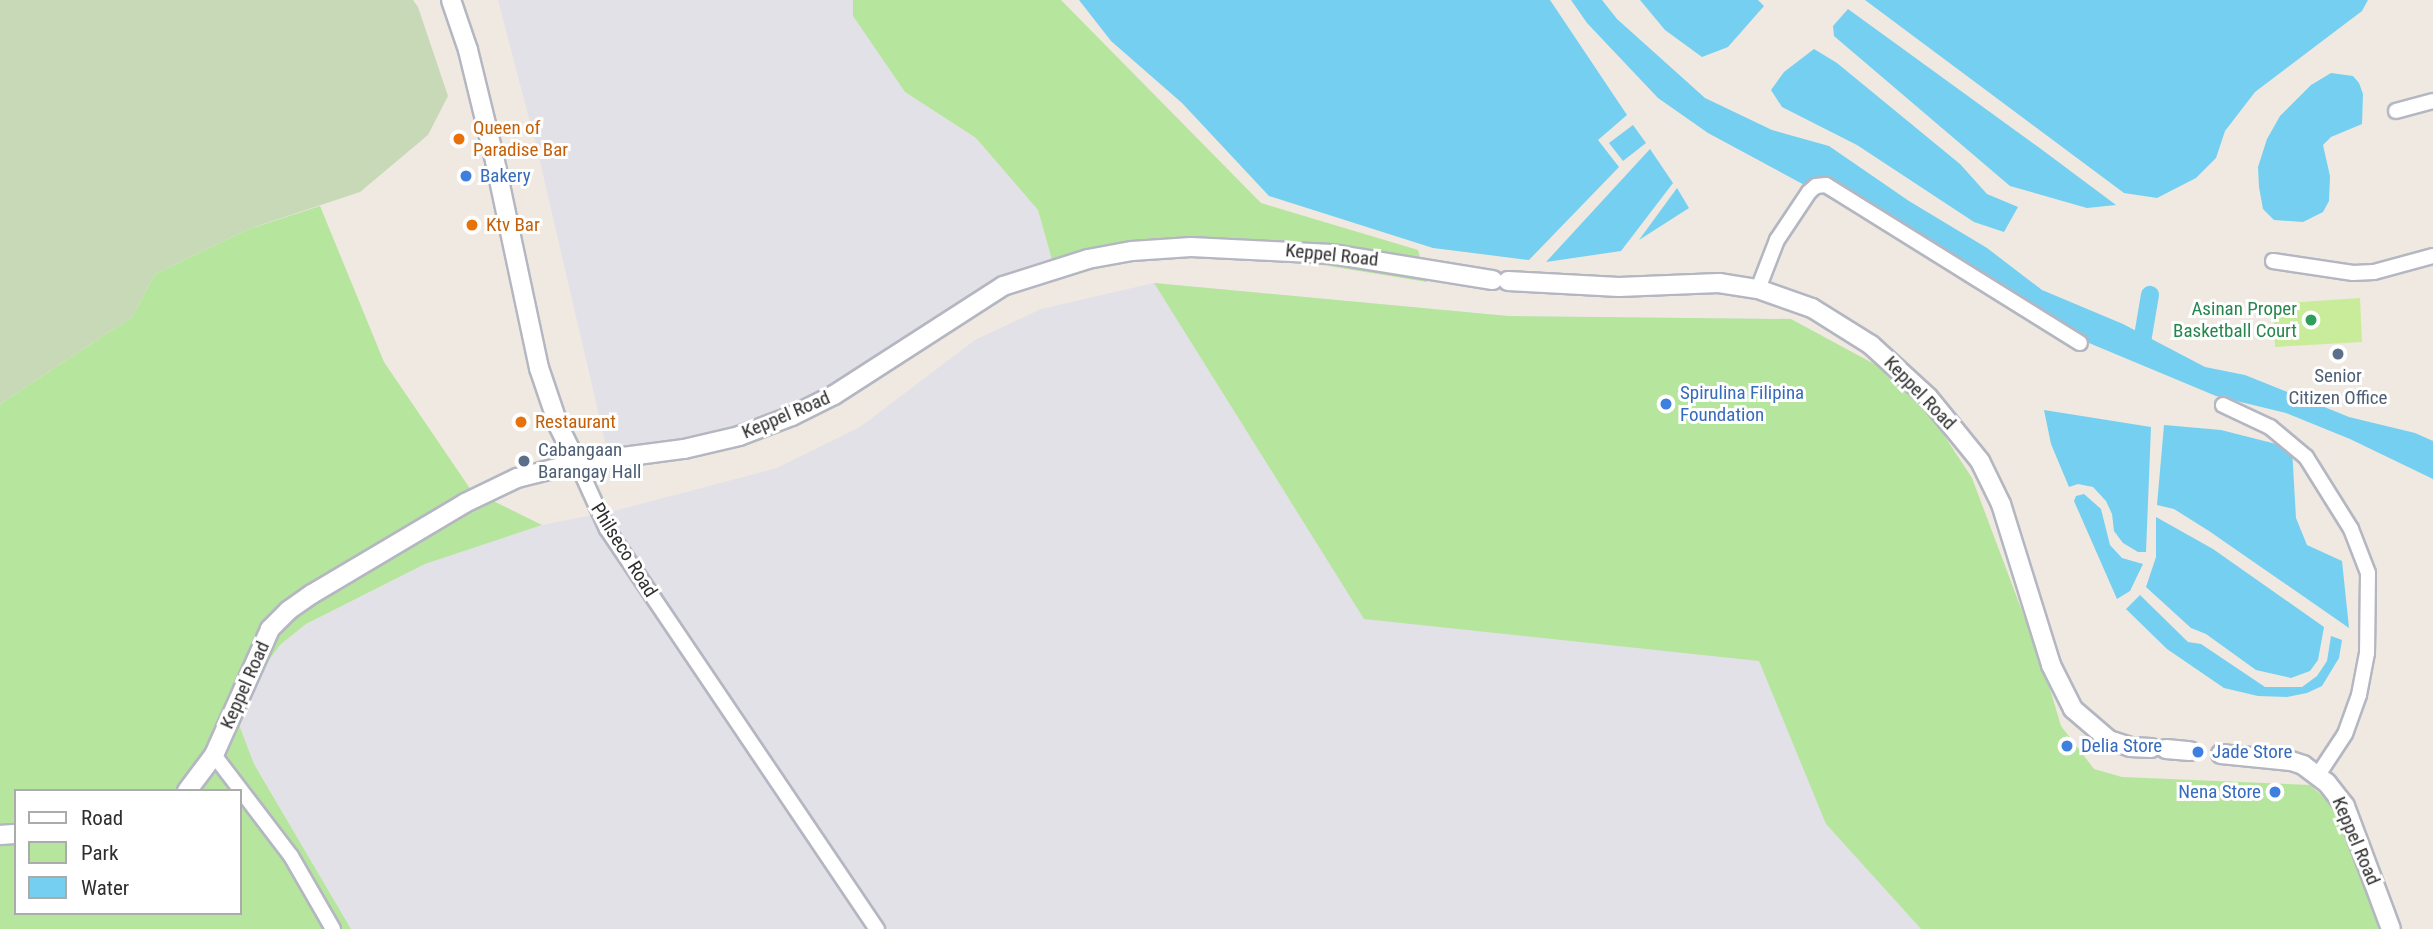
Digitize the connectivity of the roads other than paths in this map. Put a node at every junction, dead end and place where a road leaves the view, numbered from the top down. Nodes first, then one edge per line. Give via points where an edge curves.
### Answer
1 (451, 0) edge
2 (2433, 101) edge
3 (2396, 111) dead end
4 (2433, 256) edge
5 (2273, 261) dead end
6 (1758, 289) junction
7 (2080, 343) dead end
8 (2223, 405) dead end
9 (577, 463) junction
10 (214, 755) junction
11 (2318, 775) junction
12 (188, 789) edge
13 (240, 789) edge
14 (242, 792) edge
15 (332, 929) edge
16 (877, 929) edge
17 (2391, 929) edge

1 - 9 street, Philseco Road via 495,161 539,368
2 - 3 street
4 - 5 street via 2353,273
6 - 7 street via 1777,240 1809,192 1826,185
6 - 9 street, Keppel Road via 1720,283 1619,287 1500,280 1275,249 1132,251 1044,271 989,293 834,395 792,416 696,447
6 - 11 street, Keppel Road via 1812,307 1847,328 1903,372 1980,461 2001,504 2051,665 2080,718 2109,740 2130,747 2291,761
8 - 11 street via 2270,427 2306,457 2351,529 2368,573 2367,653 2359,695 2346,734
9 - 10 street, Keppel Road via 494,488 289,610 264,640
9 - 16 street, Philseco Road via 614,538
10 - 12 street, Keppel Road
10 - 13 street
11 - 17 street, Keppel Road via 2344,806
14 - 15 street via 291,856

